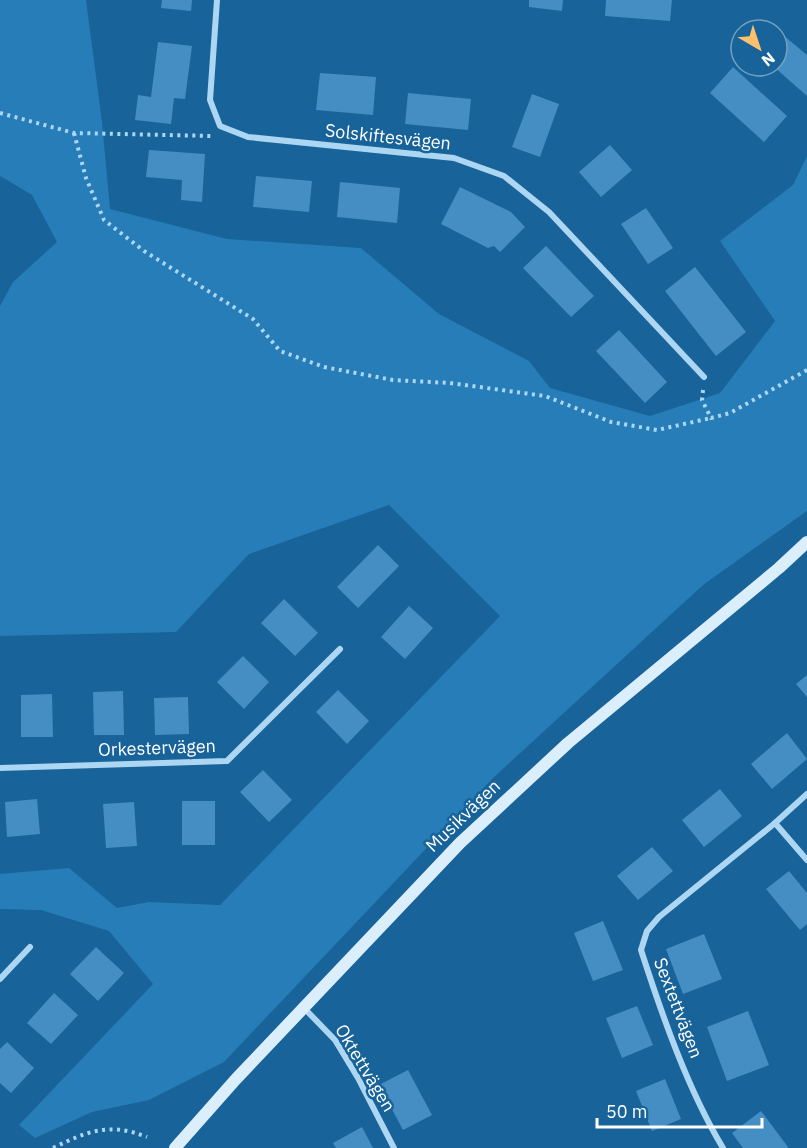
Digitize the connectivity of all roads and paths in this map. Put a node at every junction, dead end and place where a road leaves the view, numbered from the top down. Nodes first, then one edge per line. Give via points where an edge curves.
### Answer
1 (217, 0) edge
2 (0, 113) edge
3 (74, 133) junction
4 (248, 137) junction
5 (807, 370) edge
6 (704, 377) joint
7 (711, 418) junction
8 (807, 542) edge
9 (340, 649) dead end
10 (0, 768) edge
11 (807, 794) edge
12 (775, 823) junction
13 (807, 860) edge
14 (30, 947) dead end
15 (0, 979) edge
16 (304, 1008) junction
17 (147, 1137) dead end
18 (53, 1148) edge
19 (175, 1148) edge
20 (394, 1148) edge
21 (723, 1148) edge

1 - 4 street, Solskiftesvägen via 210,100 220,126
2 - 3 path
3 - 4 path
3 - 7 path via 86,178 104,220 144,251 253,319 280,351 324,367 393,380 545,396 611,422 657,430
4 - 6 street, Solskiftesvägen via 454,158 504,176 549,212
5 - 7 path via 730,413
6 - 7 path via 702,400
8 - 16 street, Musikvägen via 533,774 460,843
9 - 10 street, Orkestervägen via 227,761
11 - 12 street, Sextettvägen
12 - 13 street
12 - 21 street, Sextettvägen via 658,917 647,931 641,950 685,1069
14 - 15 street
16 - 19 street, Musikvägen
16 - 20 street, Oktettvägen via 335,1040
17 - 18 path via 122,1129 104,1130 83,1134

